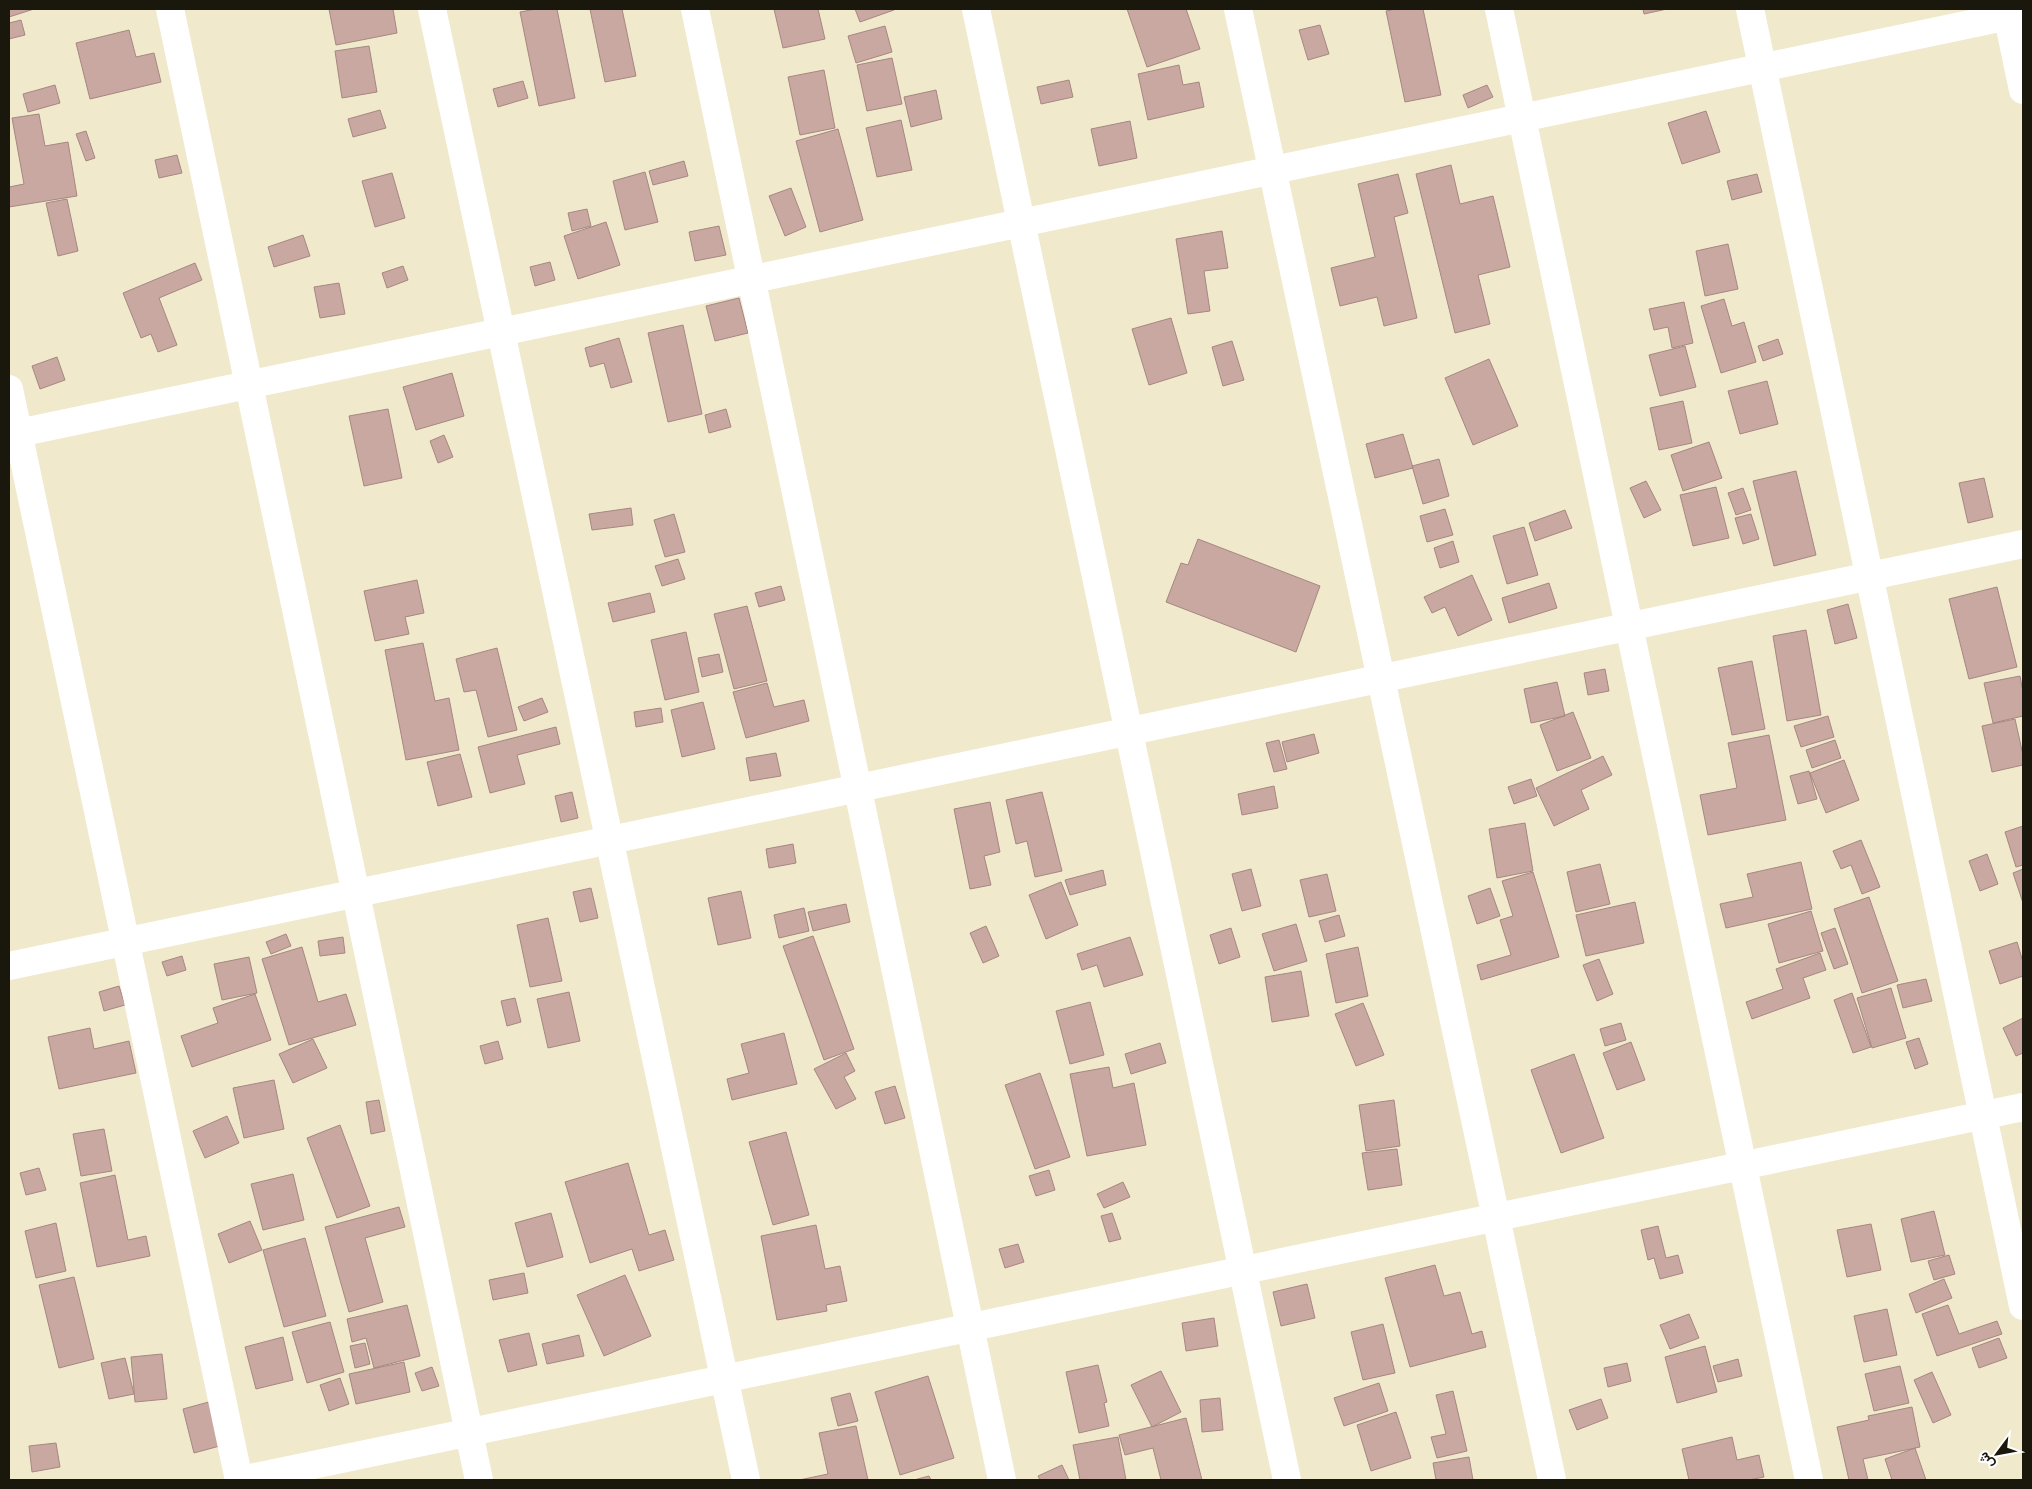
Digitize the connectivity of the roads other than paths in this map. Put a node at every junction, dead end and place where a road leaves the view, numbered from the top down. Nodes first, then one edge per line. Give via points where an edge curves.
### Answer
1 (170, 9) edge
2 (432, 9) edge
3 (695, 9) edge
4 (976, 9) edge
5 (1238, 9) edge
6 (1499, 9) edge
7 (1750, 9) edge
8 (2012, 13) edge
9 (1762, 68) junction
10 (2023, 90) edge
11 (1522, 118) junction
12 (1272, 170) junction
13 (1022, 223) junction
14 (751, 280) junction
15 (501, 332) junction
16 (249, 385) junction
17 (9, 389) edge
18 (13, 434) edge
19 (2023, 544) edge
20 (1869, 576) junction
21 (1629, 626) junction
22 (1380, 678) junction
23 (1128, 731) junction
24 (858, 788) junction
25 (609, 840) junction
26 (356, 893) junction
27 (126, 941) junction
28 (9, 966) edge
29 (2023, 1107) edge
30 (1983, 1116) junction
31 (1743, 1166) junction
32 (1496, 1218) junction
33 (1243, 1271) junction
34 (2023, 1306) edge
35 (970, 1327) junction
36 (724, 1379) junction
37 (469, 1432) junction
38 (240, 1480) edge
39 (479, 1480) edge
40 (746, 1480) edge
41 (1002, 1480) edge
42 (1287, 1480) edge
43 (1552, 1480) edge
44 (1809, 1480) edge

1 - 16 street
2 - 15 street
3 - 14 street
4 - 13 street
5 - 12 street
6 - 11 street
7 - 9 street
8 - 9 street
8 - 10 street
9 - 11 street
9 - 20 street
11 - 12 street
11 - 21 street
12 - 13 street
12 - 22 street
13 - 14 street
13 - 23 street
14 - 15 street
14 - 24 street
15 - 16 street
15 - 25 street
16 - 18 street
16 - 26 street
17 - 18 street
18 - 27 street
19 - 20 street
20 - 21 street
20 - 30 street
21 - 22 street
21 - 31 street
22 - 23 street
22 - 32 street
23 - 24 street
23 - 33 street
24 - 25 street
24 - 35 street
25 - 26 street
25 - 36 street
26 - 27 street
26 - 37 street
27 - 28 street
27 - 38 street
29 - 30 street
30 - 31 street
30 - 34 street
31 - 32 street
31 - 44 street
32 - 33 street
32 - 43 street
33 - 35 street
33 - 42 street
35 - 36 street
35 - 41 street
36 - 37 street
36 - 40 street
37 - 38 street
37 - 39 street

